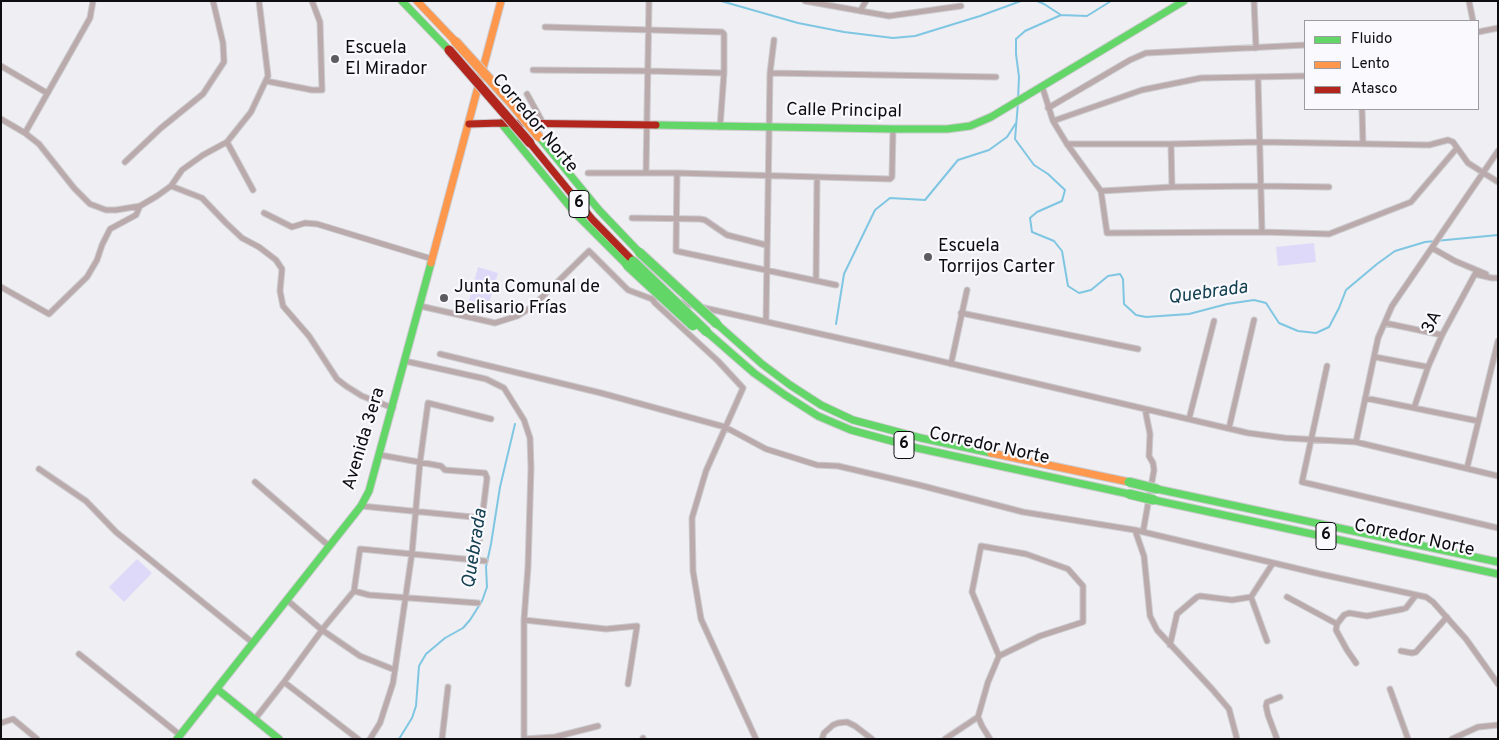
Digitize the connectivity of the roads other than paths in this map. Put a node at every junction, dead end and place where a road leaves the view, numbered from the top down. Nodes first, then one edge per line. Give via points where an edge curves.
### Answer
1 (92, 1) edge
2 (213, 1) edge
3 (259, 1) edge
4 (312, 1) edge
5 (402, 1) edge
6 (417, 1) edge
7 (501, 1) edge
8 (649, 1) edge
9 (805, 1) edge
10 (866, 1) edge
11 (937, 1) edge
12 (1184, 1) edge
13 (1254, 1) edge
14 (1469, 1) edge
15 (961, 6) dead end
16 (942, 8) junction
17 (860, 12) junction
18 (1473, 20) edge
19 (545, 27) dead end
20 (1498, 28) edge
21 (648, 29) junction
22 (1479, 32) edge
23 (774, 40) dead end
24 (1304, 45) edge
25 (1256, 48) junction
26 (1, 66) edge
27 (533, 70) dead end
28 (648, 71) junction
29 (724, 73) junction
30 (770, 73) junction
31 (1304, 76) edge
32 (996, 77) dead end
33 (1258, 78) junction
34 (266, 81) junction
35 (1042, 86) junction
36 (47, 93) junction
37 (527, 94) dead end
38 (1048, 108) junction
39 (1362, 110) edge
40 (1, 118) edge
41 (1053, 121) junction
42 (500, 123) junction
43 (469, 124) junction
44 (543, 124) junction
45 (646, 126) junction
46 (720, 126) junction
47 (769, 128) junction
48 (893, 129) junction
49 (25, 133) junction
50 (227, 142) junction
51 (1260, 142) junction
52 (1067, 144) junction
53 (1171, 144) junction
54 (1364, 144) junction
55 (1457, 148) junction
56 (1498, 151) edge
57 (124, 162) dead end
58 (588, 173) dead end
59 (646, 173) junction
60 (677, 173) junction
61 (1484, 173) junction
62 (768, 175) junction
63 (817, 177) junction
64 (1498, 182) edge
65 (171, 186) junction
66 (1260, 186) junction
67 (1172, 187) junction
68 (1329, 187) dead end
69 (253, 190) dead end
70 (1101, 191) junction
71 (140, 206) junction
72 (264, 213) dead end
73 (632, 218) dead end
74 (676, 218) junction
75 (1262, 232) junction
76 (766, 245) junction
77 (1433, 247) junction
78 (432, 259) junction
79 (630, 263) junction
80 (766, 271) junction
81 (1497, 278) edge
82 (816, 281) junction
83 (836, 285) dead end
84 (1, 288) edge
85 (967, 290) dead end
86 (652, 299) junction
87 (420, 306) junction
88 (961, 313) junction
89 (1254, 320) dead end
90 (766, 321) junction
91 (1214, 321) dead end
92 (1385, 323) junction
93 (1442, 335) junction
94 (1498, 341) edge
95 (1138, 349) dead end
96 (440, 354) dead end
97 (1374, 356) junction
98 (405, 361) junction
99 (951, 364) junction
100 (1327, 366) dead end
101 (1428, 366) junction
102 (1365, 398) junction
103 (393, 408) junction
104 (1414, 408) junction
105 (1146, 409) junction
106 (491, 419) dead end
107 (1189, 419) junction
108 (1478, 421) junction
109 (725, 427) junction
110 (1230, 428) junction
111 (1312, 439) junction
112 (1356, 442) junction
113 (380, 455) junction
114 (420, 462) junction
115 (1467, 468) junction
116 (39, 469) dead end
117 (1498, 476) edge
118 (255, 482) dead end
119 (361, 506) junction
120 (416, 511) junction
121 (483, 518) junction
122 (1498, 528) edge
123 (1135, 530) junction
124 (1143, 532) junction
125 (330, 546) junction
126 (412, 553) junction
127 (478, 560) junction
128 (485, 561) dead end
129 (1498, 562) edge
130 (1273, 563) junction
131 (1498, 574) edge
132 (354, 591) junction
133 (1416, 595) junction
134 (1287, 596) dead end
135 (1250, 597) junction
136 (405, 598) junction
137 (287, 600) junction
138 (478, 603) dead end
139 (1447, 617) junction
140 (524, 620) junction
141 (1337, 624) junction
142 (322, 630) junction
143 (1267, 641) dead end
144 (253, 643) junction
145 (1170, 645) junction
146 (1401, 651) dead end
147 (79, 654) dead end
148 (999, 656) junction
149 (1356, 662) dead end
150 (395, 670) junction
151 (284, 682) junction
152 (628, 684) dead end
153 (1498, 684) edge
154 (448, 687) dead end
155 (217, 688) junction
156 (1390, 689) dead end
157 (1280, 697) dead end
158 (978, 717) junction
159 (255, 719) junction
160 (1, 723) edge
161 (1498, 725) edge
162 (598, 726) dead end
163 (179, 737) edge
164 (38, 739) edge
165 (279, 739) edge
166 (358, 739) edge
167 (370, 739) edge
168 (442, 739) edge
169 (524, 739) edge
170 (756, 739) edge
171 (822, 739) edge
172 (872, 739) edge
173 (945, 739) edge
174 (990, 739) edge
175 (1237, 739) edge
176 (1277, 739) edge
177 (1408, 739) edge
178 (1452, 739) edge

1 - 36 street via 90,18
2 - 57 street via 224,62 203,94
3 - 34 street
4 - 34 street via 320,22 322,90
5 - 79 main road, Corredor Norte / 6, bridge via 498,105
6 - 129 main road, Corredor Norte / 6, bridge via 512,104 599,210 640,252 762,364 821,405 853,420 921,438
7 - 43 main road, Avenida 3era
8 - 21 street
9 - 17 street
10 - 17 street
11 - 16 street
12 - 35 main road, Calle Principal
13 - 25 street
14 - 18 street
15 - 16 street
16 - 17 street via 895,16
19 - 21 street
20 - 22 street
21 - 28 street
21 - 29 street via 722,32
23 - 30 street
24 - 25 street
25 - 38 street via 1146,52
26 - 36 street
27 - 28 street
28 - 29 street
28 - 45 street
29 - 46 street
30 - 32 street
30 - 47 street
31 - 33 street
33 - 41 street via 1201,78 1142,90
33 - 51 street
34 - 50 street via 251,112
35 - 38 street
35 - 48 main road, Calle Principal via 970,126
36 - 49 street
37 - 44 street
38 - 41 street
39 - 54 street
40 - 49 street
41 - 52 street
42 - 43 main road, Calle Principal
42 - 44 main road, Calle Principal
42 - 79 main road via 575,212
43 - 78 main road, Avenida 3era
44 - 45 main road, Calle Principal
45 - 46 main road, Calle Principal
45 - 59 street
46 - 47 main road, Calle Principal
47 - 48 main road, Calle Principal
47 - 62 street
48 - 63 street via 892,178
49 - 71 street via 39,144 90,204 106,210
50 - 65 street via 182,170
50 - 69 street
51 - 53 street
51 - 54 street
51 - 66 street
52 - 53 street
52 - 70 street
53 - 67 street
54 - 55 street via 1429,145 1448,140
55 - 61 street via 1468,162
55 - 75 street via 1411,202 1329,234
56 - 61 street
58 - 59 street
59 - 60 street
60 - 62 street
60 - 74 street
61 - 64 street
61 - 77 street
62 - 63 street
62 - 76 street
63 - 82 street
65 - 71 street
65 - 103 street via 202,198 242,238 276,260 282,270 280,291 283,306 309,336 338,379 362,396
66 - 67 street
66 - 68 street
66 - 75 street
67 - 70 street
70 - 75 street via 1106,233
71 - 84 street via 136,215 110,229 87,277 49,314
72 - 78 street via 292,227 317,224
73 - 74 street
74 - 76 street via 705,220 726,235
74 - 80 street via 676,251
76 - 80 street
77 - 81 street via 1455,261
77 - 92 street via 1392,306
78 - 87 main road, Avenida 3era
79 - 131 main road, Corredor Norte / 6, bridge via 705,333 754,373 818,416 852,430 917,448
80 - 82 street
80 - 90 street
81 - 93 street, 3A via 1475,274
82 - 83 street
85 - 88 street
86 - 87 street via 628,290 588,251 532,307 517,316 495,323
86 - 90 street
86 - 109 street via 743,388
87 - 98 main road, Avenida 3era
88 - 95 street
88 - 99 street
89 - 110 street
90 - 99 street
91 - 107 street
92 - 93 street
92 - 97 street
93 - 101 street, 3A
94 - 108 street
96 - 109 street
97 - 101 street
97 - 102 street
98 - 103 main road, Avenida 3era
98 - 140 street via 486,379 504,388 524,420 530,438 531,468
99 - 105 street
100 - 111 street
101 - 104 street, 3A
102 - 104 street
102 - 112 street
103 - 113 main road, Avenida 3era
104 - 108 street
105 - 107 street
105 - 124 street via 1149,456 1154,470
106 - 114 street via 428,403
107 - 110 street
108 - 115 street
109 - 123 street via 766,450 817,465 838,466 1023,512
109 - 170 street via 706,471 692,518 693,571 701,619
110 - 111 street via 1285,438
111 - 112 street
111 - 122 street via 1302,482
112 - 115 street
113 - 114 street
113 - 119 main road, Avenida 3era
114 - 120 street
114 - 121 street via 441,466 445,470 485,473
115 - 117 street
116 - 144 street via 86,501 116,532
118 - 125 street
119 - 120 street
119 - 125 main road, Avenida 3era
120 - 121 street
120 - 126 street
121 - 127 street
123 - 124 street
123 - 145 street via 1144,556 1150,616
124 - 130 street
125 - 137 main road, Avenida 3era
126 - 127 street
126 - 132 street via 360,549
126 - 136 street
127 - 128 street
130 - 133 street
130 - 135 street
132 - 136 street
132 - 142 street
133 - 139 street via 1426,597
133 - 141 street via 1406,608 1367,616 1346,613
134 - 141 street
135 - 143 street
135 - 145 street via 1232,600 1197,597 1177,614
136 - 138 street
136 - 150 street
137 - 142 street
137 - 144 main road, Avenida 3era
139 - 146 street via 1416,652
139 - 153 street
140 - 152 street via 606,629 637,626
140 - 169 street
141 - 149 street via 1336,630
142 - 150 street via 360,656
142 - 151 street
144 - 155 main road, Avenida 3era
145 - 175 street via 1229,709
147 - 163 street
148 - 148 street via 1040,636 1083,622 1083,586 1068,568 1026,554 980,546 972,592
148 - 158 street
150 - 167 street via 380,723
151 - 159 street
151 - 166 street
154 - 168 street
155 - 159 main road
155 - 163 main road, Avenida 3era
156 - 177 street
157 - 176 street via 1267,702 1266,706
158 - 173 street
158 - 174 street
159 - 165 main road
160 - 164 street via 13,719
161 - 178 street via 1478,726
162 - 169 street
171 - 172 street via 833,725 847,722

